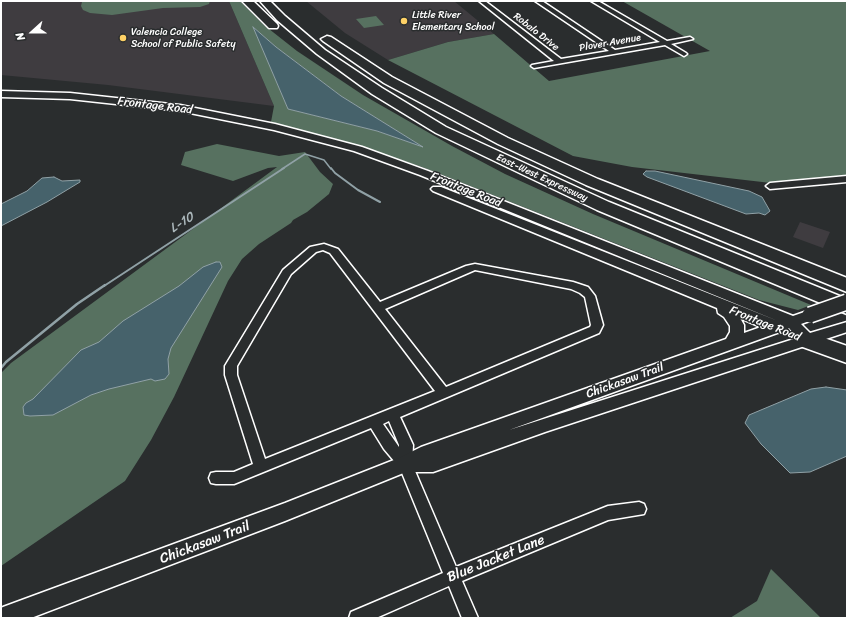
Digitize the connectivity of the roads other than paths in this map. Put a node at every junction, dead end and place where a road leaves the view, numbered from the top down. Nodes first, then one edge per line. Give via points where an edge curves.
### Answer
1 (247, 1) edge
2 (265, 1) edge
3 (482, 1) edge
4 (538, 1) edge
5 (594, 1) edge
6 (287, 8) dead end
7 (690, 39) dead end
8 (666, 43) junction
9 (614, 52) junction
10 (684, 54) dead end
11 (560, 62) junction
12 (534, 66) dead end
13 (1, 94) edge
14 (1, 102) edge
15 (441, 130) junction
16 (847, 179) edge
17 (770, 186) dead end
18 (847, 285) edge
19 (847, 302) edge
20 (716, 304) junction
21 (378, 307) junction
22 (847, 307) edge
23 (791, 321) junction
24 (776, 327) junction
25 (845, 328) edge
26 (807, 340) junction
27 (732, 342) junction
28 (847, 355) edge
29 (444, 393) junction
30 (392, 414) junction
31 (374, 422) junction
32 (405, 464) junction
33 (261, 467) junction
34 (216, 478) dead end
35 (639, 509) dead end
36 (452, 577) junction
37 (31, 613) edge
38 (3, 618) edge
39 (357, 618) edge
40 (470, 618) edge

1 - 15 highway via 267,22 308,53 360,86
2 - 15 highway, East-West Expressway via 321,52 377,91
3 - 11 street, Robalo Drive
4 - 9 street
5 - 8 street
6 - 18 highway, East-West Expressway via 320,35 388,80 503,141 592,182
7 - 8 street, Plover Avenue
8 - 9 street, Plover Avenue
8 - 10 street
9 - 11 street, Plover Avenue
11 - 12 street, Plover Avenue
13 - 23 street, Frontage Road via 70,96 180,108 275,127 358,149 424,173
14 - 20 street, Frontage Road via 111,109 196,118 313,146 424,184
15 - 22 highway, East-West Expressway via 603,206
16 - 17 street
19 - 23 street, Chickasaw Trail, bridge
20 - 24 street, Frontage Road
20 - 27 street via 728,313 737,325
21 - 29 street
21 - 29 street via 472,267 573,286 584,290 590,296 597,325 595,330
21 - 33 street via 331,249 313,249 287,272 230,370
23 - 24 street, Chickasaw Trail
23 - 26 street, Frontage Road
24 - 26 street, Frontage Road
24 - 27 street, Chickasaw Trail
25 - 26 street, Chickasaw Trail
26 - 28 highway
26 - 32 street, Chickasaw Trail via 432,464
27 - 32 street, Chickasaw Trail via 427,452
29 - 30 street
30 - 31 street
30 - 32 street via 406,445
31 - 32 street
31 - 33 street
32 - 36 street
32 - 37 street, Chickasaw Trail
33 - 34 street via 234,478
35 - 36 street, Blue Jacket Lane via 608,513
36 - 39 street, Blue Jacket Lane
36 - 40 street
37 - 38 street, Chickasaw Trail

